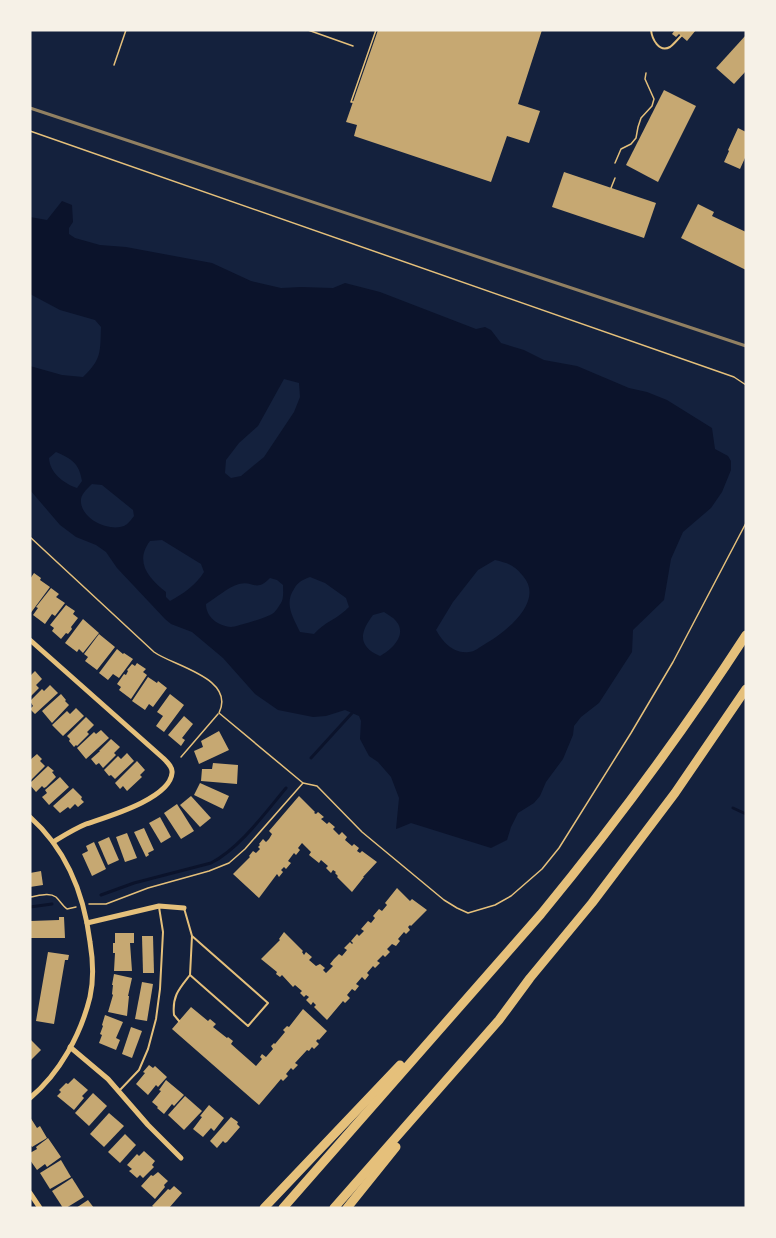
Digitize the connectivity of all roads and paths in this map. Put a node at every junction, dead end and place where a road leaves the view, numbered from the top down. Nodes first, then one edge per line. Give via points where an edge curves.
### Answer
1 (126, 30) edge
2 (308, 30) edge
3 (376, 30) edge
4 (651, 31) edge
5 (681, 36) dead end
6 (353, 46) dead end
7 (365, 49) dead end
8 (369, 51) junction
9 (114, 65) dead end
10 (646, 73) dead end
11 (353, 102) dead end
12 (30, 130) edge
13 (615, 163) dead end
14 (615, 178) dead end
15 (611, 188) dead end
16 (746, 385) edge
17 (746, 523) edge
18 (30, 537) edge
19 (746, 627) edge
20 (746, 635) edge
21 (30, 640) edge
22 (717, 680) junction
23 (746, 690) edge
24 (219, 713) junction
25 (181, 758) dead end
26 (303, 783) junction
27 (30, 817) edge
28 (53, 842) junction
29 (30, 897) edge
30 (92, 904) dead end
31 (159, 906) junction
32 (75, 907) dead end
33 (184, 909) joint
34 (87, 924) junction
35 (192, 936) junction
36 (190, 975) junction
37 (479, 984) junction
38 (179, 1021) dead end
39 (70, 1047) junction
40 (119, 1091) junction
41 (434, 1095) junction
42 (30, 1098) edge
43 (181, 1158) dead end
44 (30, 1193) edge
45 (40, 1208) edge
46 (264, 1208) edge
47 (283, 1208) edge
48 (334, 1208) edge
49 (347, 1208) edge

1 - 9 path
2 - 6 path
3 - 8 path
4 - 5 lane via 654,42 663,48 670,47
7 - 8 path
8 - 11 path
10 - 13 path via 654,99 652,106 641,118 636,138 621,149
12 - 16 path via 723,373
14 - 15 path
17 - 26 path via 673,662 574,825 542,869 511,896 468,913 457,908 362,832 317,786
18 - 24 path via 154,652 197,672 216,687 223,702
19 - 22 highway
20 - 22 highway
21 - 28 street via 163,758 172,773 165,787 155,795
22 - 37 highway via 623,811
23 - 41 highway via 592,903
24 - 25 path
24 - 26 path
26 - 30 path via 229,862 106,904
27 - 28 street
28 - 34 street via 73,876
29 - 32 path via 52,895 64,908
31 - 33 street
31 - 34 street
31 - 40 lane via 164,932 156,1019 139,1070
33 - 35 lane
34 - 39 street via 92,953 90,995
35 - 36 lane
35 - 36 lane via 268,1003 248,1026
36 - 38 lane via 173,1004
37 - 46 highway
37 - 47 highway
39 - 40 street
39 - 42 street
40 - 43 street
41 - 48 highway
41 - 49 highway
44 - 45 street

